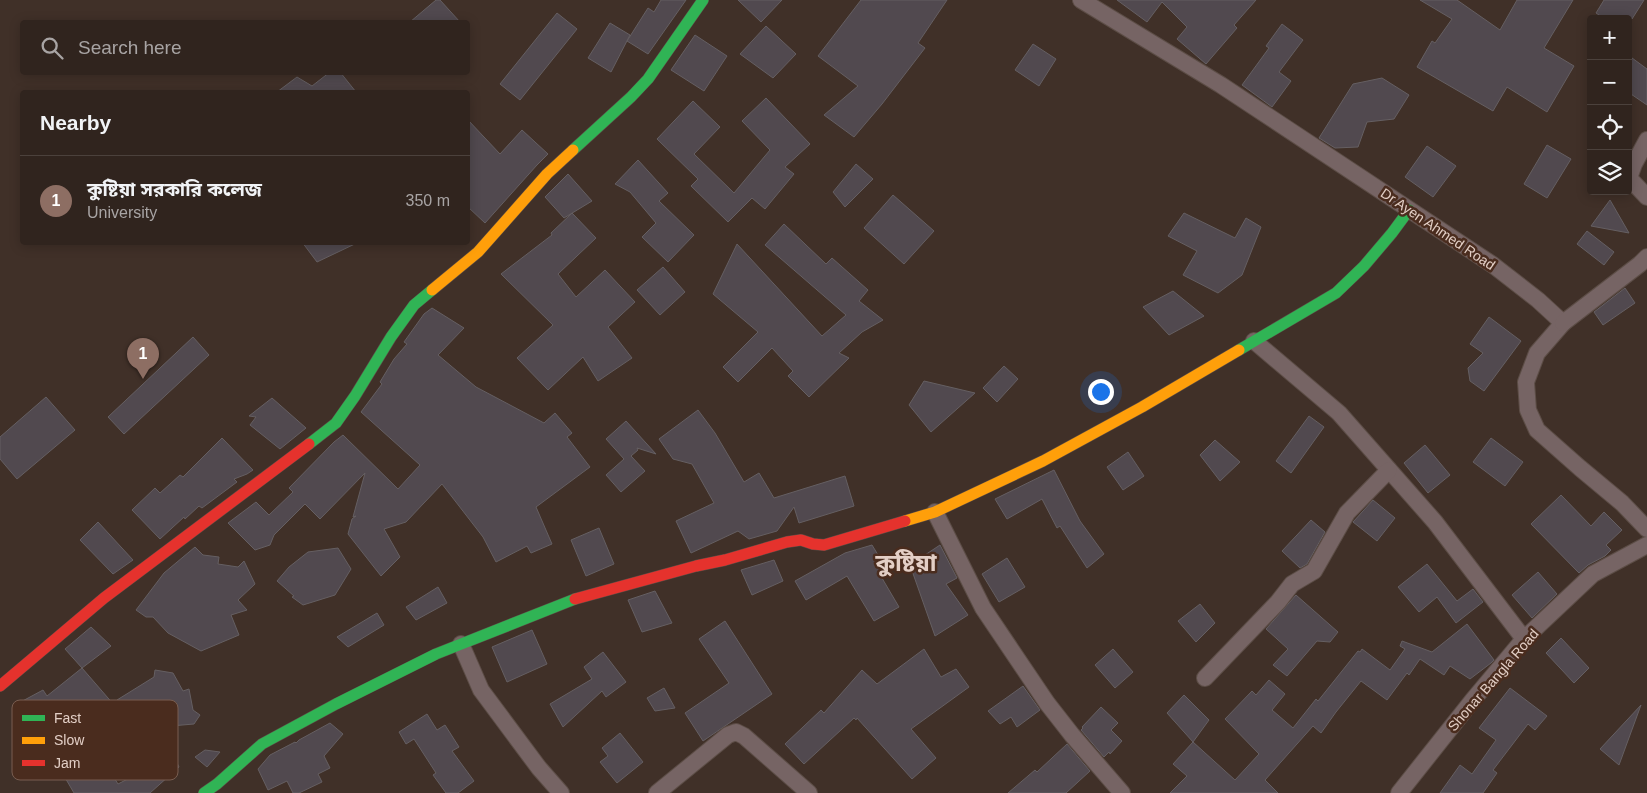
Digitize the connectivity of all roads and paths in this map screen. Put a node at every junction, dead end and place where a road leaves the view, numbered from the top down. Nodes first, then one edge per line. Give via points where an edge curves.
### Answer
1 (703, 0) edge
2 (1087, 1) edge
3 (1647, 140) edge
4 (1647, 197) edge
5 (1409, 210) junction
6 (1647, 257) edge
7 (1563, 323) junction
8 (1254, 341) junction
9 (1389, 470) junction
10 (935, 512) junction
11 (1647, 529) edge
12 (1647, 545) edge
13 (1524, 639) junction
14 (461, 644) junction
15 (1205, 678) dead end
16 (0, 686) edge
17 (204, 793) edge
18 (562, 793) edge
19 (657, 793) edge
20 (809, 793) edge
21 (1122, 793) edge
22 (1399, 793) edge

1 - 16 street via 648,79 631,97 547,174 478,252 414,305 336,423 104,598
2 - 5 street, Dr Ayen Ahmed Road
3 - 4 street via 1629,178
5 - 7 street, Dr Ayen Ahmed Road via 1493,265
5 - 8 street via 1364,266 1336,292
6 - 7 street
7 - 11 street via 1537,353 1526,382 1528,410 1537,430 1622,503
8 - 9 street via 1339,413
8 - 10 street via 1043,461
9 - 13 street via 1435,522
9 - 15 street via 1347,513 1314,571 1292,584
10 - 14 street via 824,545 801,540 788,542 573,599
10 - 21 street via 983,608 1047,703
12 - 13 street, Shonar Bangla Road via 1593,574
13 - 22 street, Shonar Bangla Road
14 - 17 street via 419,662 262,744
14 - 18 street via 481,690 539,768
19 - 20 street via 728,734 736,732

